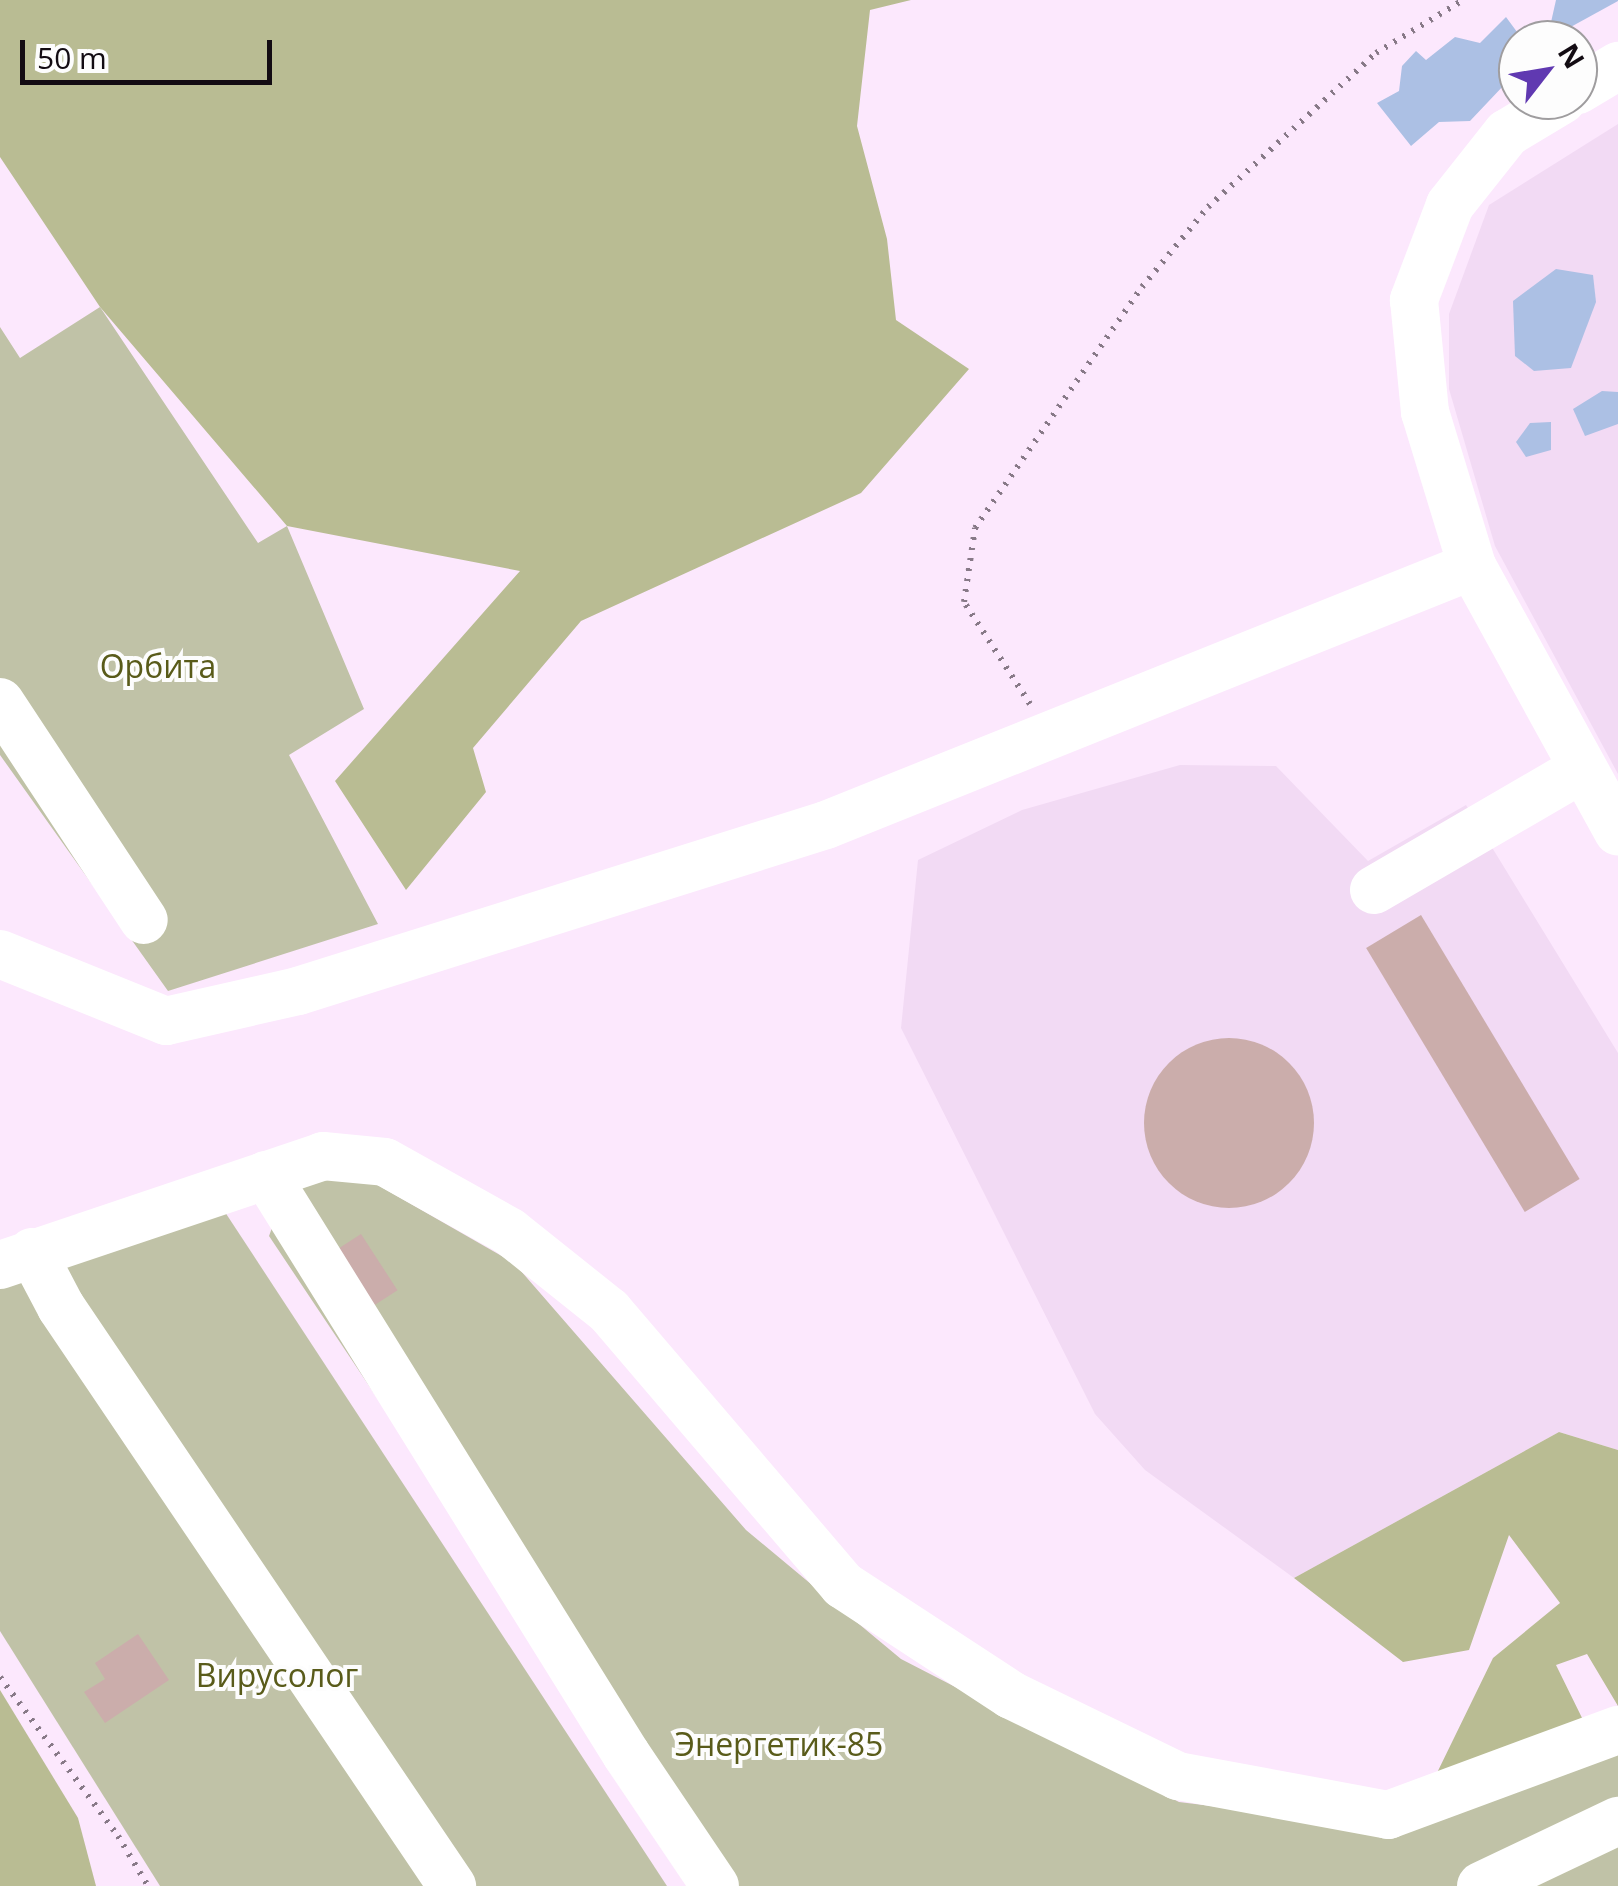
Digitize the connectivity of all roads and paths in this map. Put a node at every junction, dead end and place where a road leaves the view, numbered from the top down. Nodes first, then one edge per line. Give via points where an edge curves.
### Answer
1 (1463, 0) edge
2 (1529, 120) edge
3 (1472, 566) junction
4 (0, 702) edge
5 (1050, 735) junction
6 (1580, 770) junction
7 (1618, 832) edge
8 (1374, 890) dead end
9 (144, 920) dead end
10 (0, 954) edge
11 (266, 1175) junction
12 (16, 1258) edge
13 (0, 1677) edge
14 (1618, 1730) edge
15 (1618, 1821) edge
16 (148, 1886) edge
17 (452, 1886) edge
18 (715, 1886) edge
19 (1481, 1886) edge

1 - 5 path via 1376,53 1208,207 1142,287 974,528 964,602
2 - 3 street via 1508,133 1450,206 1414,300 1425,412
3 - 5 street
3 - 6 street
4 - 9 street
5 - 10 street via 826,825 298,991 166,1022
6 - 7 street
6 - 8 street
11 - 12 street
11 - 14 street via 323,1156 386,1162 510,1232 609,1311 843,1585 1011,1694 1178,1776 1388,1815
11 - 18 street via 594,1705
12 - 17 street via 61,1307
13 - 16 path
15 - 19 street

